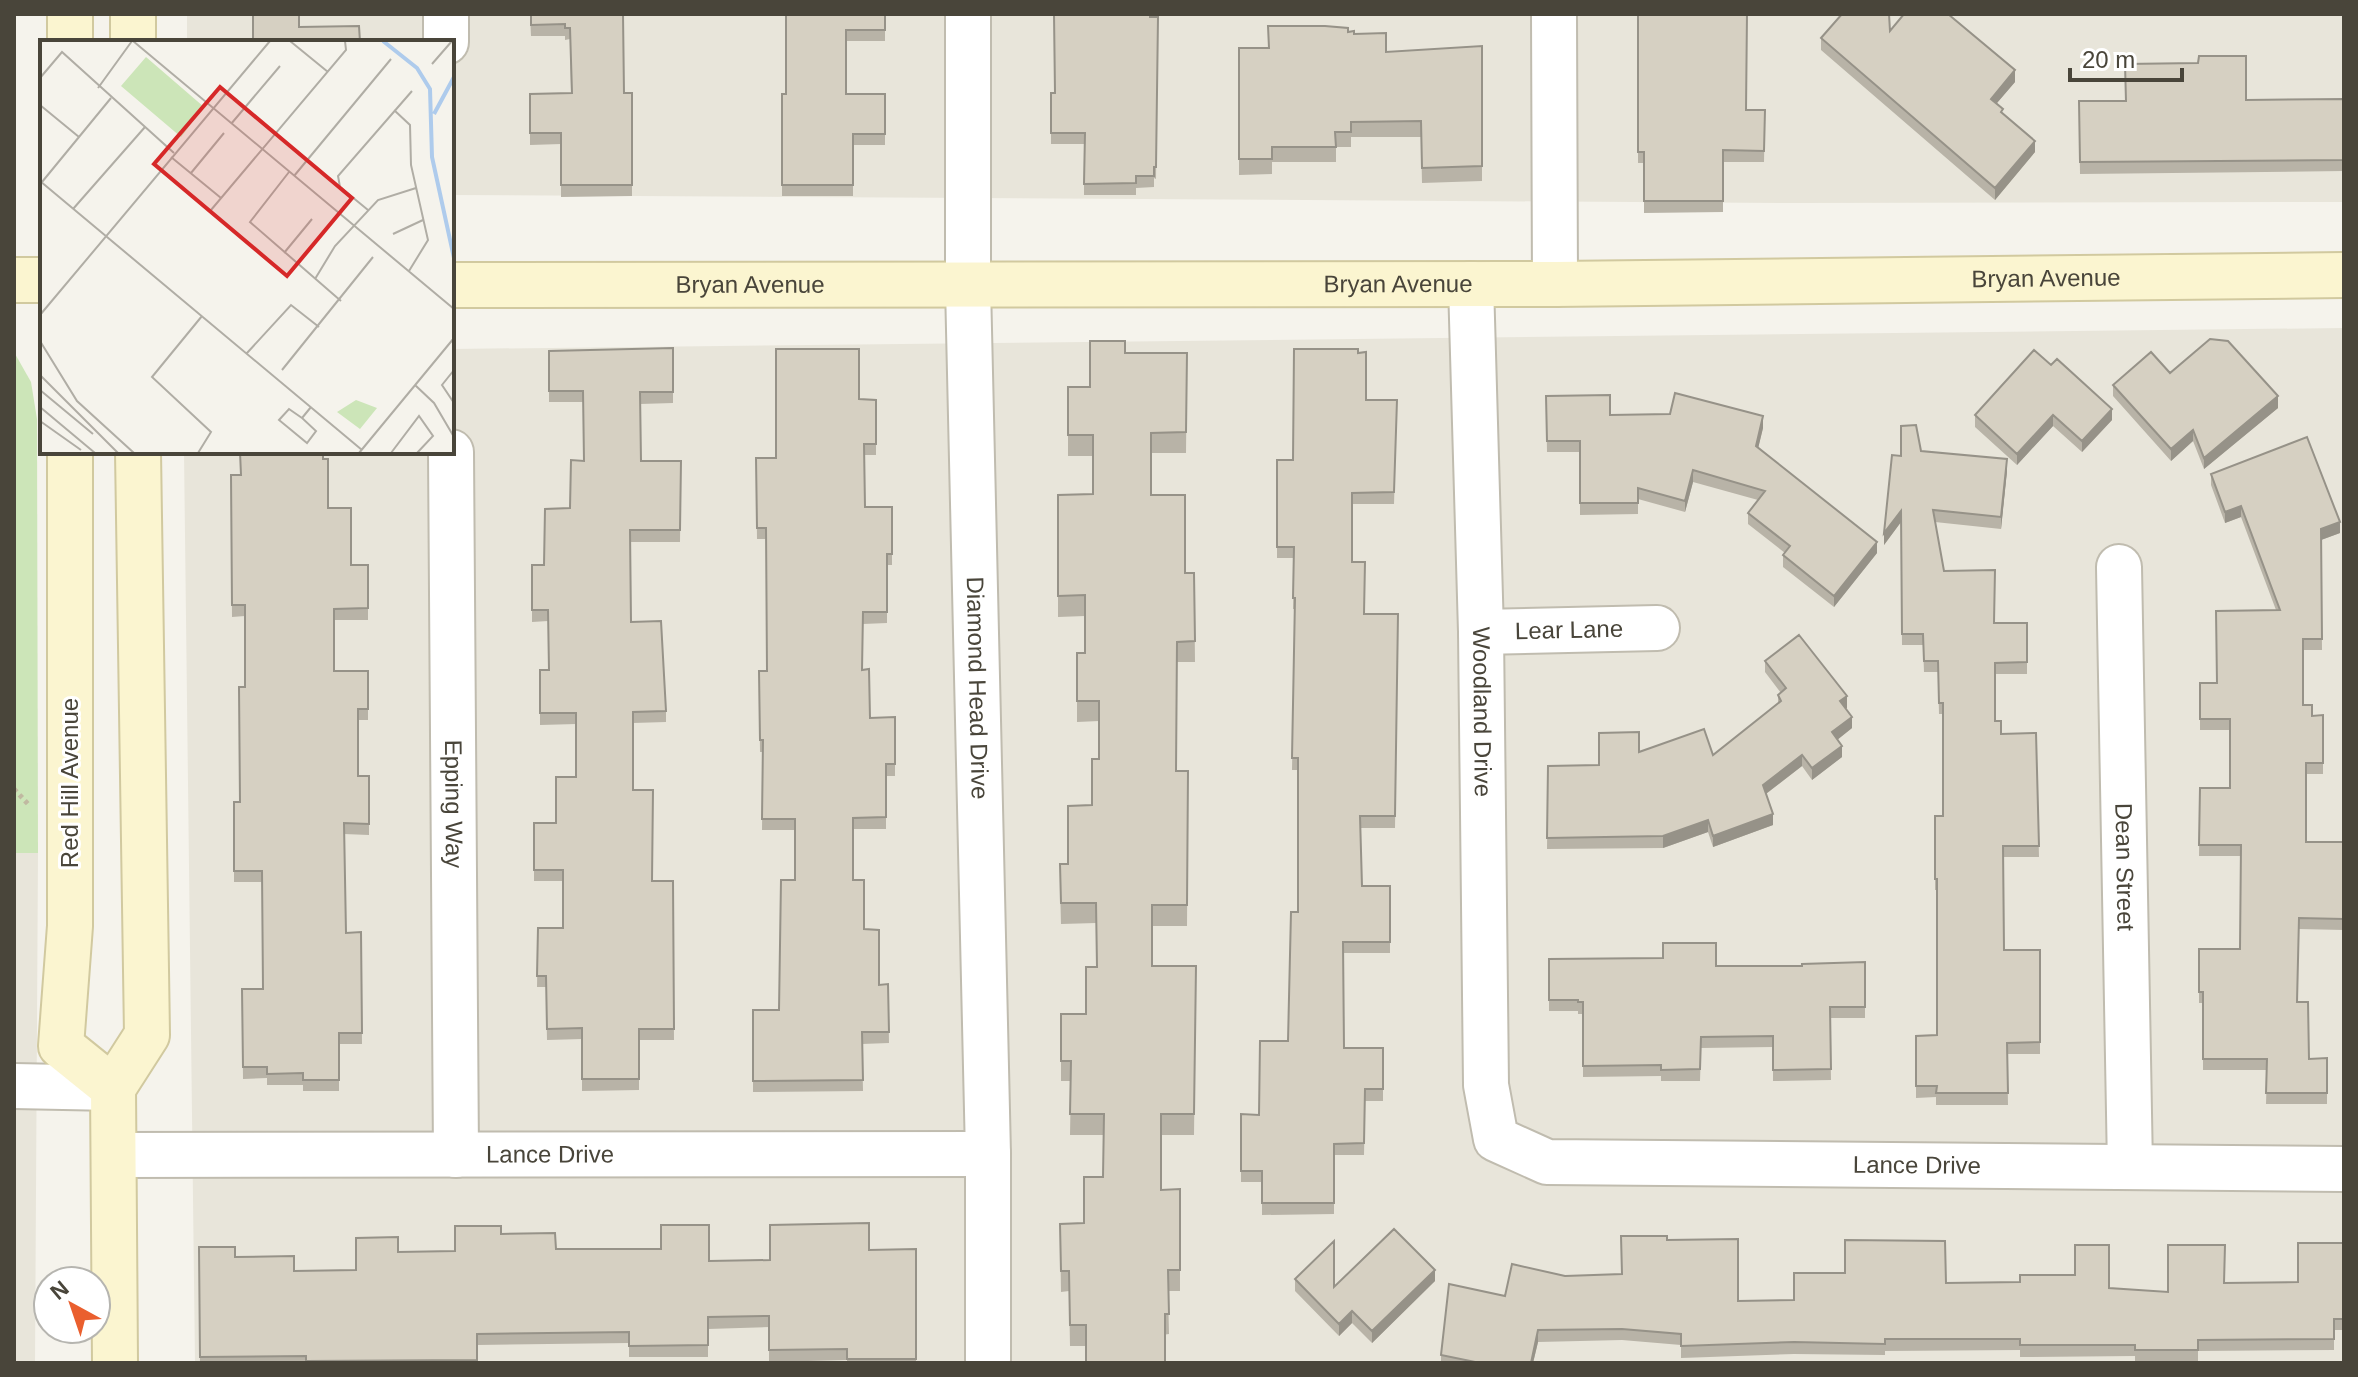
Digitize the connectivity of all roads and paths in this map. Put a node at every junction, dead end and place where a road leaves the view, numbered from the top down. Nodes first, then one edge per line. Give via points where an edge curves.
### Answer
1 (70, 14) edge
2 (133, 14) edge
3 (446, 14) edge
4 (968, 14) edge
5 (1554, 14) edge
6 (70, 40) edge
7 (133, 40) edge
8 (446, 40) edge
9 (2344, 275) edge
10 (14, 280) edge
11 (40, 280) edge
12 (1471, 284) junction
13 (1555, 284) junction
14 (454, 285) edge
15 (968, 286) junction
16 (70, 454) edge
17 (138, 454) edge
18 (451, 454) edge
19 (2119, 567) dead end
20 (1657, 628) dead end
21 (1481, 632) junction
22 (14, 1086) edge
23 (113, 1088) junction
24 (1496, 1139) joint
25 (988, 1154) junction
26 (114, 1155) junction
27 (456, 1155) junction
28 (2130, 1167) junction
29 (2344, 1169) edge
30 (988, 1360) dead end
31 (115, 1363) edge

1 - 6 main road
2 - 7 main road
3 - 8 street
4 - 15 street, Diamond Head Drive
5 - 13 street
9 - 13 main road, Bryan Avenue
10 - 11 main road
12 - 13 main road, Bryan Avenue
12 - 15 main road, Bryan Avenue
12 - 21 street, Woodland Drive
14 - 15 main road, Bryan Avenue
15 - 25 street, Diamond Head Drive
16 - 23 main road, Red Hill Avenue via 70,926 61,1046
17 - 23 main road via 147,1035
18 - 27 street, Epping Way
19 - 28 street, Dean Street
20 - 21 street, Lear Lane
21 - 24 street, Woodland Drive via 1486,1085
22 - 23 street
23 - 26 main road
24 - 28 street, Lance Drive via 1547,1162
25 - 27 street, Lance Drive
25 - 30 street, Diamond Head Drive
26 - 27 street, Lance Drive
26 - 31 main road
28 - 29 street, Lance Drive

